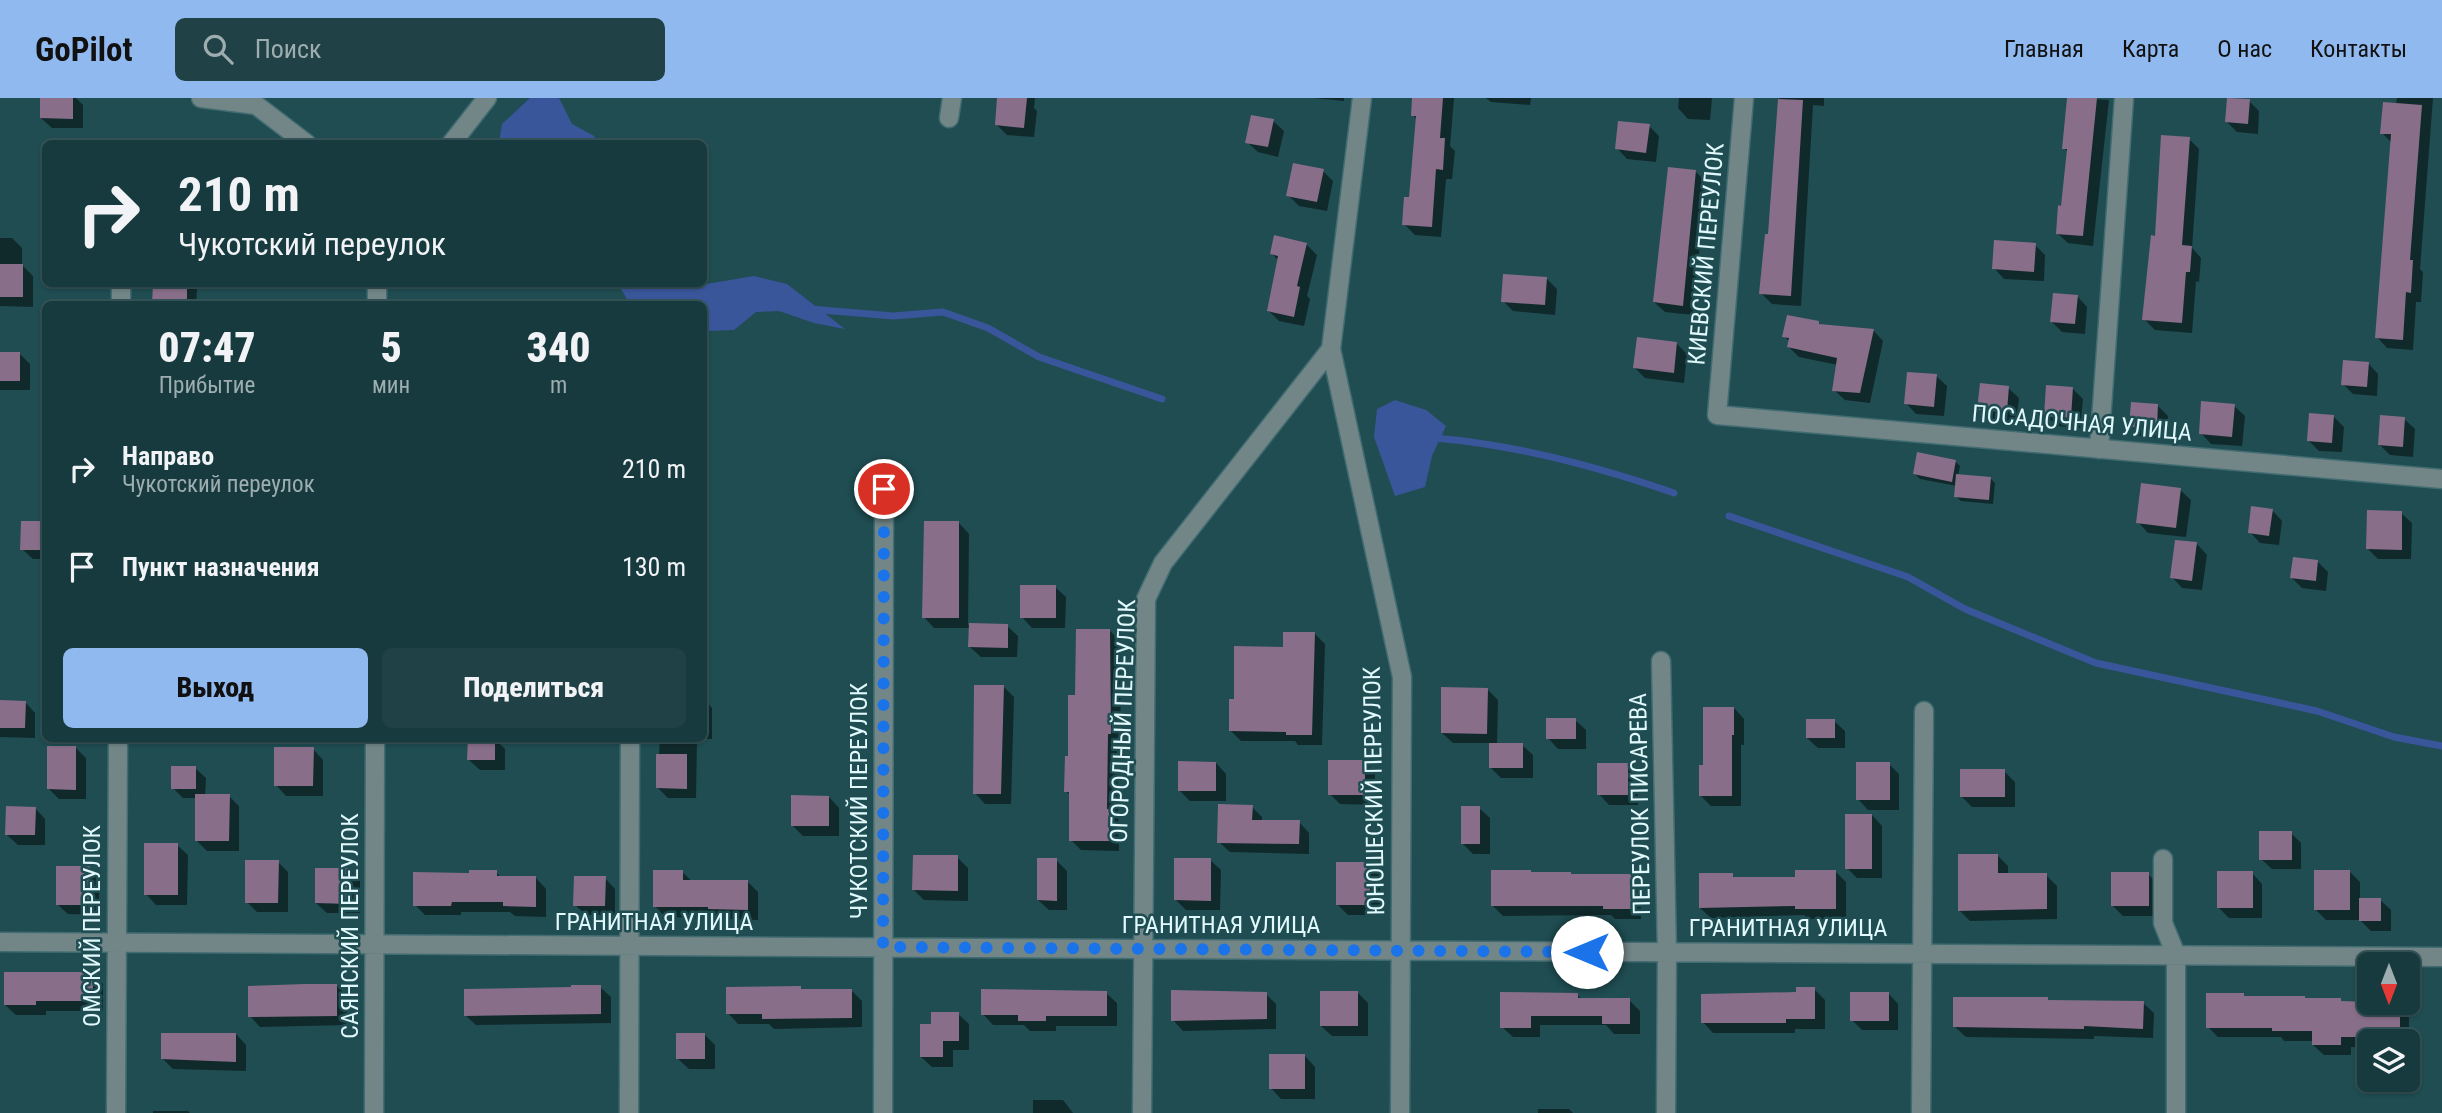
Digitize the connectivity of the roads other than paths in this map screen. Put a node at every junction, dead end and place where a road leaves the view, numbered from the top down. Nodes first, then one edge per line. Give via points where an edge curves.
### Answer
1 (201, 98) edge
2 (487, 98) edge
3 (952, 98) edge
4 (1362, 98) edge
5 (1744, 98) edge
6 (2124, 98) edge
7 (949, 118) dead end
8 (302, 140) edge
9 (454, 140) edge
10 (1331, 349) junction
11 (1717, 415) joint
12 (2099, 449) junction
13 (2442, 479) edge
14 (884, 489) dead end
15 (1661, 662) dead end
16 (1924, 711) dead end
17 (118, 742) edge
18 (375, 742) edge
19 (630, 742) edge
20 (2164, 859) dead end
21 (0, 942) edge
22 (117, 943) junction
23 (374, 944) junction
24 (628, 946) junction
25 (883, 947) junction
26 (1143, 949) junction
27 (1401, 951) junction
28 (1667, 952) junction
29 (1923, 954) junction
30 (2176, 955) junction
31 (2442, 957) edge
32 (116, 1113) edge
33 (374, 1113) edge
34 (629, 1113) edge
35 (883, 1113) edge
36 (1142, 1113) edge
37 (1400, 1113) edge
38 (1666, 1113) edge
39 (1922, 1113) edge
40 (2176, 1113) edge

1 - 8 street via 256,105
2 - 9 street
3 - 7 street
4 - 10 street
5 - 11 street, КИЕВСКИЙ ПЕРЕУЛОК
6 - 12 street
10 - 26 street, ОГОРОДНЫЙ ПЕРЕУЛОК via 1163,563 1146,600
10 - 27 street, ЮНОШЕСКИЙ ПЕРЕУЛОК via 1402,677
11 - 12 street, ПОСАДОЧНАЯ УЛИЦА
12 - 13 street, ПОСАДОЧНАЯ УЛИЦА
14 - 25 street, ЧУКОТСКИЙ ПЕРЕУЛОК
15 - 28 street, ПЕРЕУЛОК ПИСАРЕВА
16 - 29 street
17 - 22 street, ОМСКИЙ ПЕРЕУЛОК
18 - 23 street, САЯНСКИЙ ПЕРЕУЛОК
19 - 24 street
20 - 30 street via 2164,923
21 - 22 street, ГРАНИТНАЯ УЛИЦА
22 - 23 street, ГРАНИТНАЯ УЛИЦА
22 - 32 street, ОМСКИЙ ПЕРЕУЛОК
23 - 24 street, ГРАНИТНАЯ УЛИЦА
23 - 33 street, САЯНСКИЙ ПЕРЕУЛОК
24 - 25 street, ГРАНИТНАЯ УЛИЦА
24 - 34 street
25 - 26 street, ГРАНИТНАЯ УЛИЦА
25 - 35 street, ЧУКОТСКИЙ ПЕРЕУЛОК
26 - 27 street, ГРАНИТНАЯ УЛИЦА
26 - 36 street, ОГОРОДНЫЙ ПЕРЕУЛОК
27 - 28 street, ГРАНИТНАЯ УЛИЦА
27 - 37 street, ЮНОШЕСКИЙ ПЕРЕУЛОК
28 - 29 street, ГРАНИТНАЯ УЛИЦА
28 - 38 street, ПЕРЕУЛОК ПИСАРЕВА
29 - 30 street, ГРАНИТНАЯ УЛИЦА
29 - 39 street
30 - 31 street, ГРАНИТНАЯ УЛИЦА
30 - 40 street

